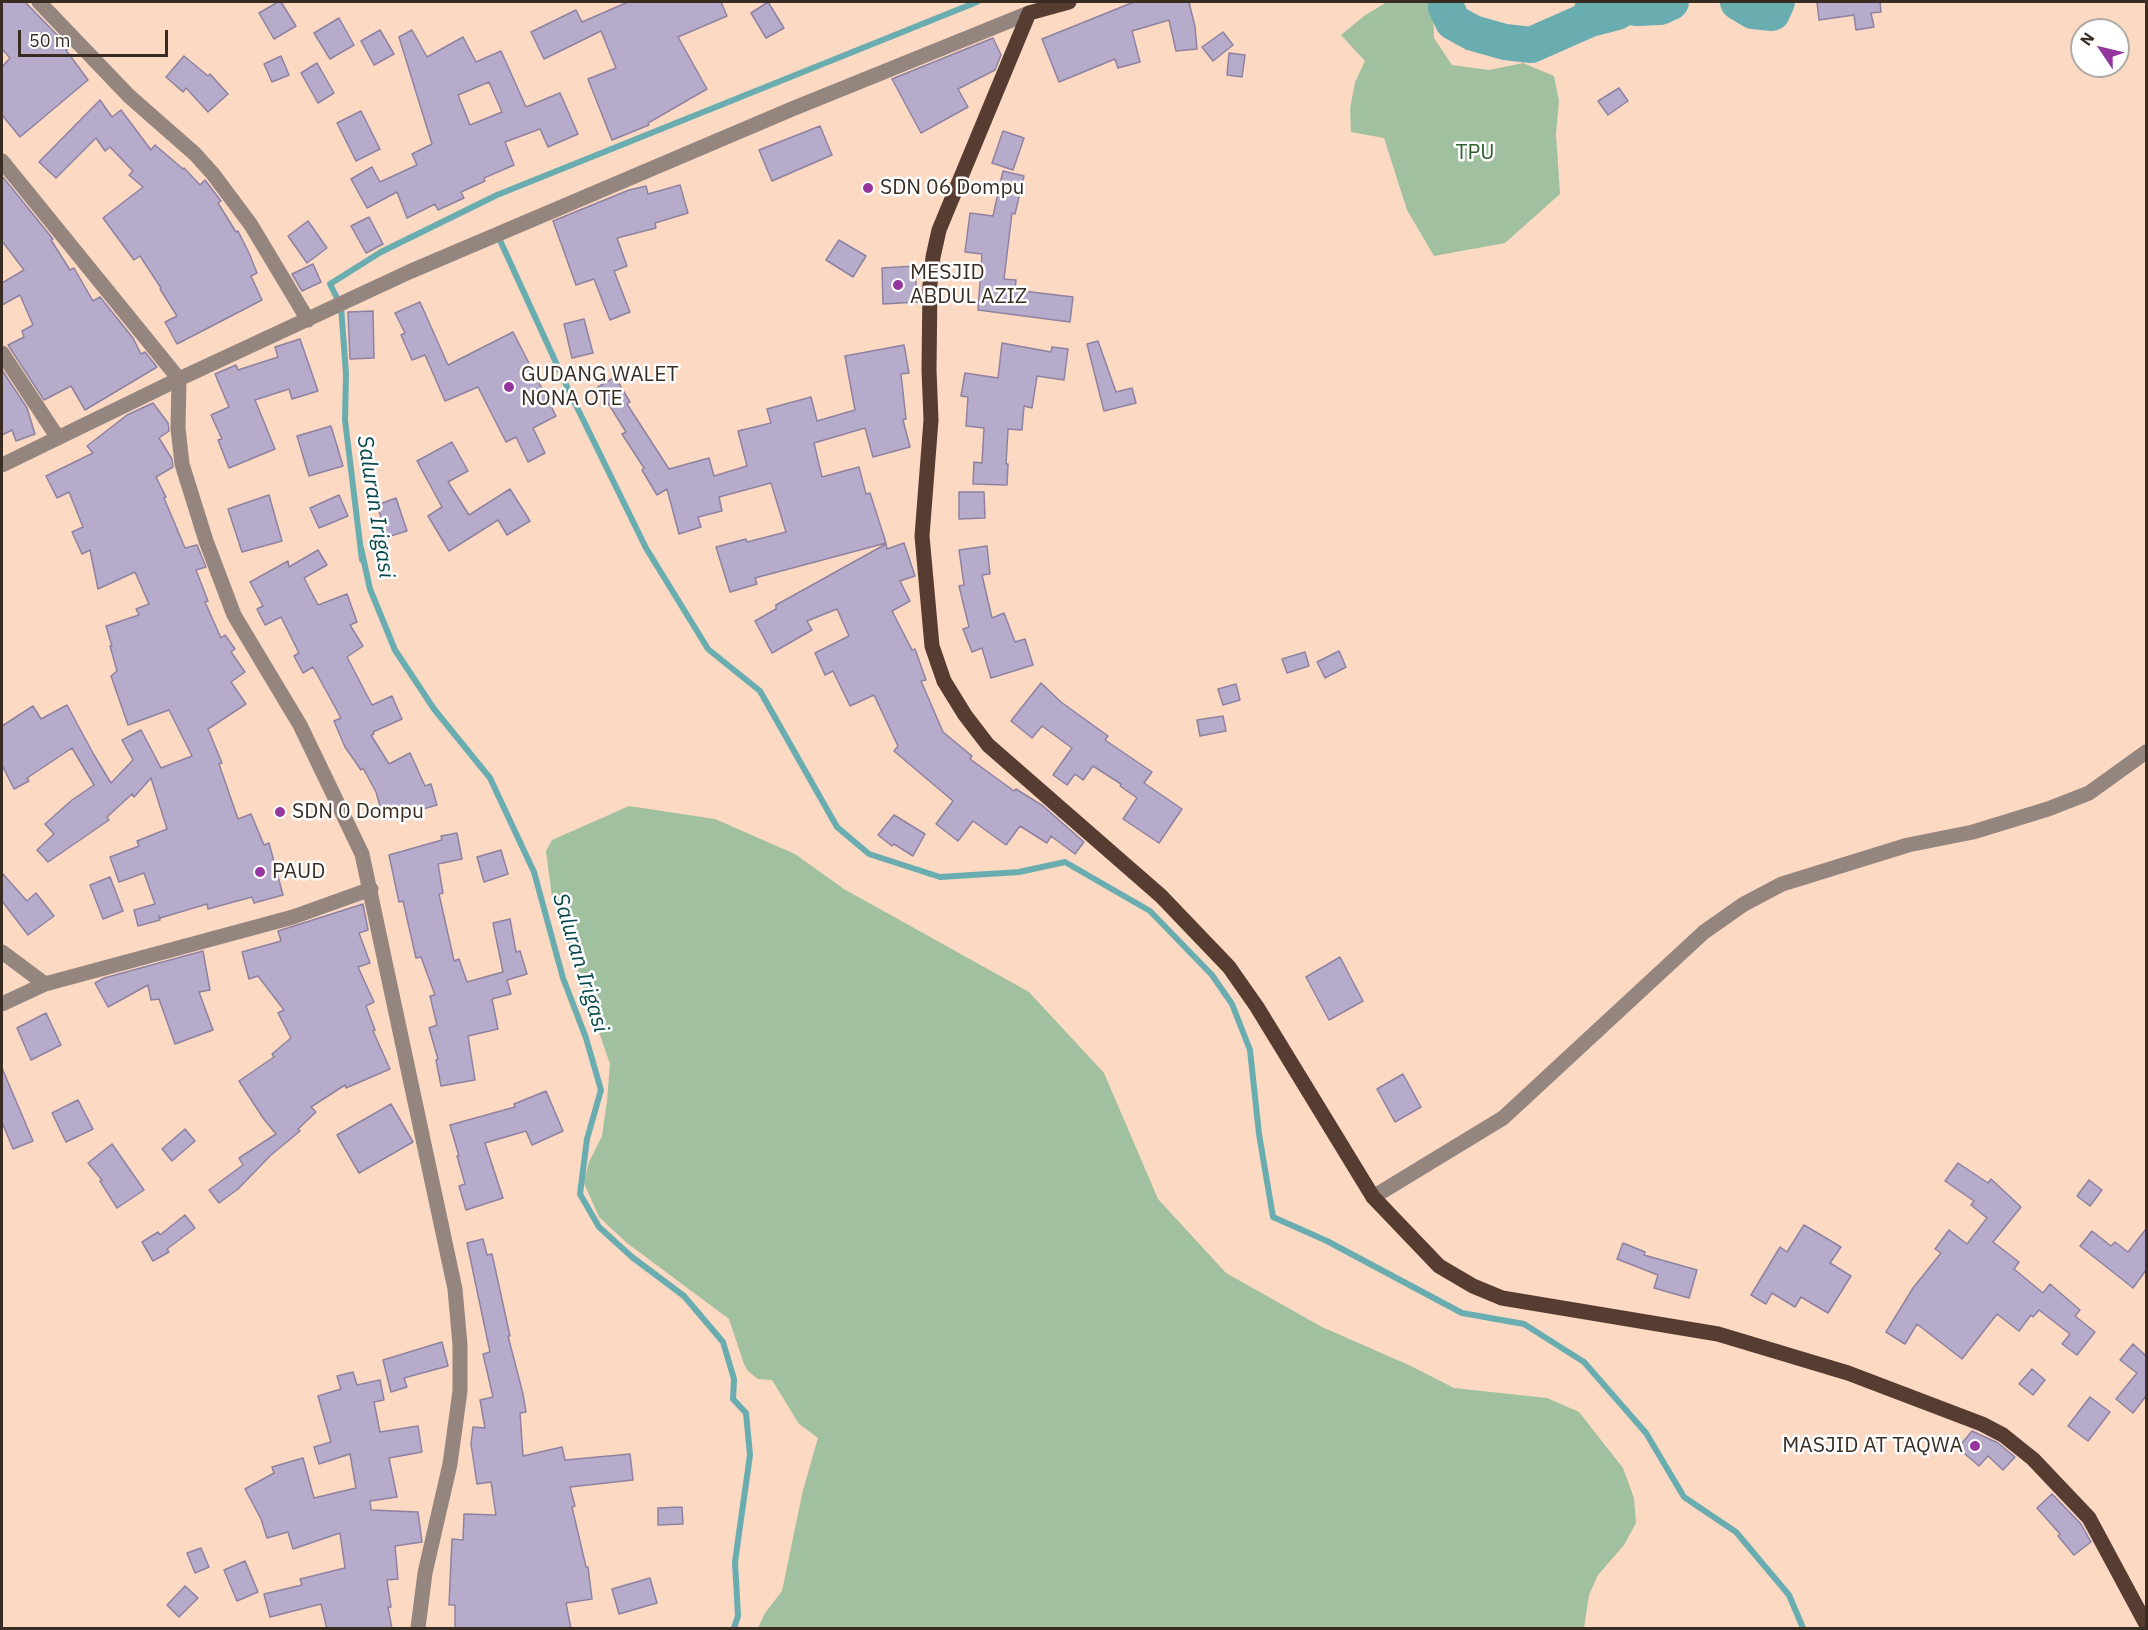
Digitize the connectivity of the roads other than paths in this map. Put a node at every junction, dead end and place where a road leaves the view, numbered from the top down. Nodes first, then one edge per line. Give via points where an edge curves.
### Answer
1 (39, 2) edge
2 (1069, 2) edge
3 (1029, 13) junction
4 (2, 161) edge
5 (308, 320) junction
6 (2, 353) edge
7 (179, 379) junction
8 (58, 438) junction
9 (2, 465) edge
10 (2146, 752) edge
11 (371, 889) junction
12 (2, 951) edge
13 (45, 984) junction
14 (2, 1004) edge
15 (1372, 1197) junction
16 (2146, 1624) edge
17 (418, 1629) edge

1 - 5 street via 129,96 213,174 251,225
2 - 3 main road
3 - 5 street via 737,132 409,272
3 - 15 main road via 939,230 933,257 931,420 922,536 932,646 944,681 988,745 1161,896 1229,968 1257,1007
4 - 7 street
5 - 7 street
6 - 8 street
7 - 8 street
7 - 11 street via 182,464 206,541 234,615 300,725 362,854
8 - 9 street
10 - 15 street via 2089,793 2048,809 1973,832 1908,845 1782,884 1744,904 1704,932 1503,1118
11 - 13 street via 293,917
11 - 17 street via 454,1289 460,1345 460,1390 450,1464 425,1573
12 - 13 street
13 - 14 street
15 - 16 main road via 1439,1266 1502,1298 1718,1334 1848,1373 2003,1435 2033,1459 2089,1518

